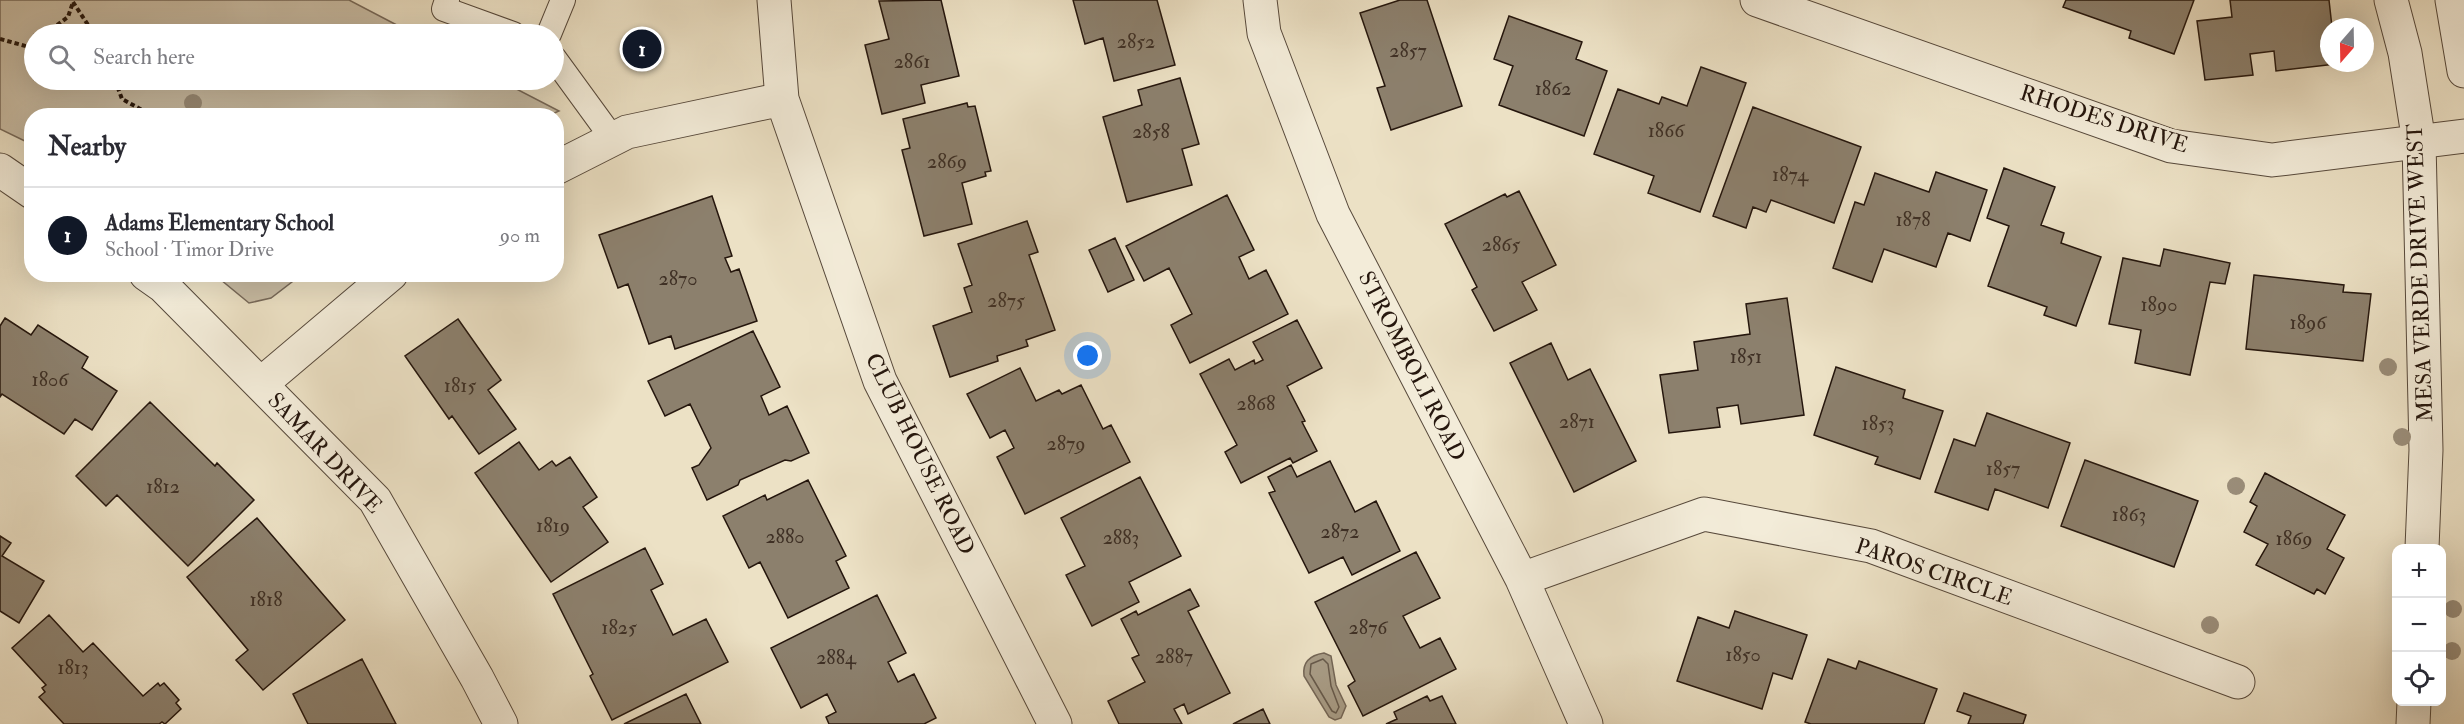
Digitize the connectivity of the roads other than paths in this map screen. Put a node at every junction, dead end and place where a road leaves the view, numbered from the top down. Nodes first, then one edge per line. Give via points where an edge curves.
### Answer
1 (447, 0) edge
2 (563, 0) edge
3 (774, 0) edge
4 (1260, 0) edge
5 (1758, 0) edge
6 (2391, 0) edge
7 (2452, 0) edge
8 (485, 24) edge
9 (553, 24) edge
10 (2464, 71) edge
11 (564, 72) edge
12 (782, 99) junction
13 (2464, 136) edge
14 (613, 139) junction
15 (2419, 142) junction
16 (564, 164) edge
17 (0, 170) edge
18 (24, 186) edge
19 (157, 282) edge
20 (382, 282) edge
21 (261, 384) junction
22 (2422, 544) edge
23 (1522, 579) junction
24 (2238, 682) dead end
25 (2414, 706) edge
26 (501, 724) edge
27 (1055, 724) edge
28 (1586, 724) edge
29 (2413, 724) edge

1 - 8 lane via 444,9
2 - 9 lane
3 - 12 street, CLUB HOUSE ROAD
4 - 23 street, STROMBOLI ROAD via 1264,33 1333,214
5 - 15 street, RHODES DRIVE via 2171,146 2272,160
6 - 15 street, MESA VERDE DRIVE WEST via 2405,53
7 - 10 street
11 - 14 lane
12 - 14 street via 627,132
12 - 27 street, CLUB HOUSE ROAD via 880,381
13 - 15 street, RHODES DRIVE
14 - 16 street
15 - 22 street, MESA VERDE DRIVE WEST via 2427,450
17 - 18 street
19 - 21 street, SAMAR DRIVE
20 - 21 street
21 - 26 street, SAMAR DRIVE via 375,500
23 - 24 street, PAROS CIRCLE via 1704,514 1871,546
23 - 28 street, STROMBOLI ROAD
25 - 29 street

